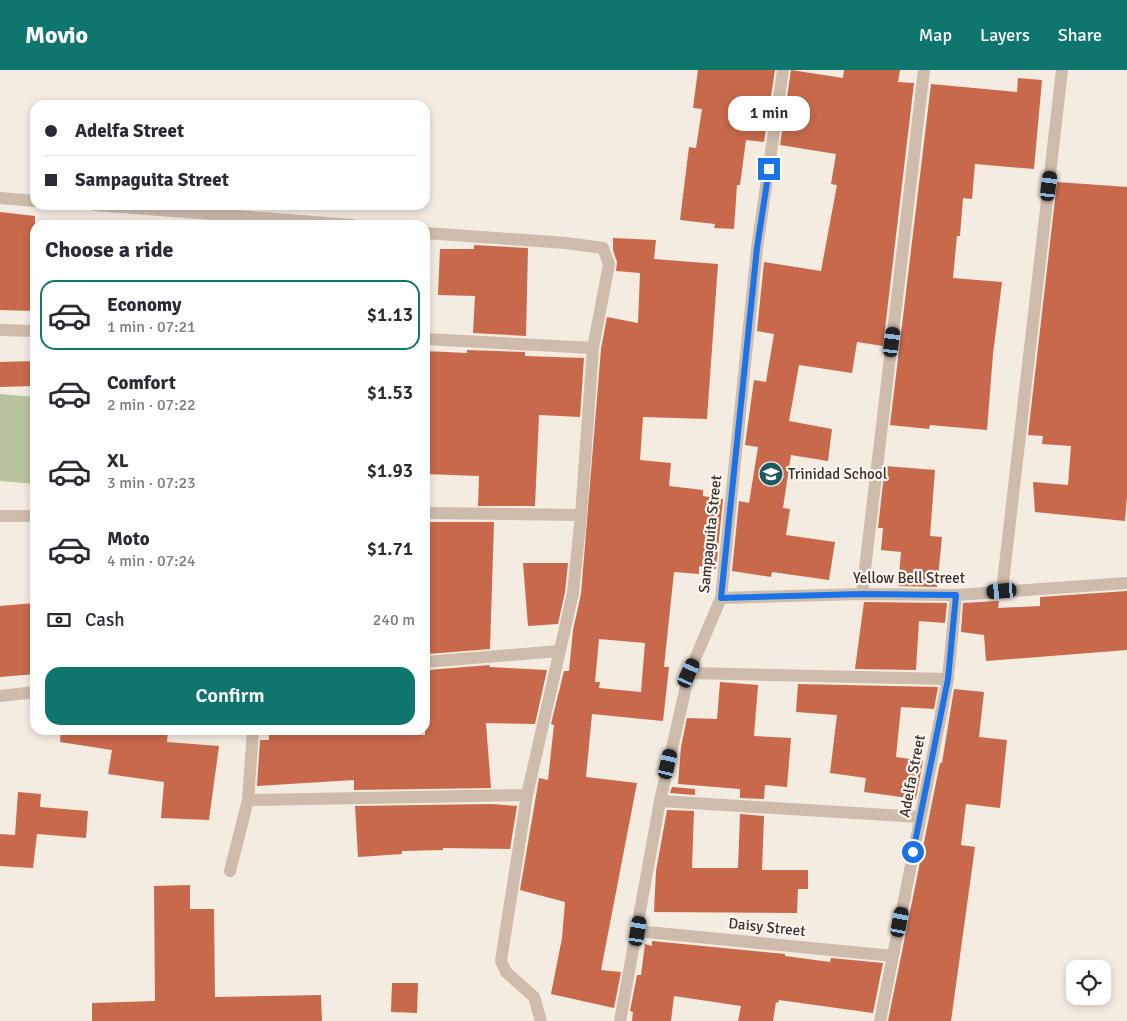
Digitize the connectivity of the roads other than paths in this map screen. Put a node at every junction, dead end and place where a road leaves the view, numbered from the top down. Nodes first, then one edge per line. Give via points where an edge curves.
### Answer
1 (783, 70) edge
2 (924, 70) edge
3 (1062, 70) edge
4 (0, 198) edge
5 (30, 201) edge
6 (159, 210) edge
7 (288, 220) edge
8 (430, 233) edge
9 (0, 330) edge
10 (30, 330) edge
11 (430, 339) edge
12 (593, 348) junction
13 (430, 513) edge
14 (581, 515) junction
15 (0, 516) edge
16 (30, 516) edge
17 (1127, 583) edge
18 (1002, 591) junction
19 (862, 594) junction
20 (956, 595) junction
21 (721, 598) junction
22 (559, 651) junction
23 (430, 662) edge
24 (689, 673) junction
25 (948, 679) junction
26 (30, 693) edge
27 (0, 696) edge
28 (253, 735) edge
29 (527, 795) junction
30 (248, 800) junction
31 (660, 800) junction
32 (920, 817) junction
33 (230, 871) dead end
34 (638, 931) junction
35 (893, 956) junction
36 (541, 1021) edge
37 (620, 1021) edge
38 (880, 1021) edge

1 - 21 street, Sampaguita Street via 757,248
2 - 19 street
3 - 18 street
4 - 5 street
6 - 7 street
8 - 12 street via 566,242 603,248 609,264
9 - 10 street
11 - 12 street
12 - 14 street
13 - 14 street
14 - 22 street via 573,593
15 - 16 street
17 - 18 street, Yellow Bell Street
18 - 20 street, Yellow Bell Street
19 - 20 street, Yellow Bell Street
19 - 21 street, Yellow Bell Street
20 - 25 street, Adelfa Street
21 - 24 street, Sampaguita Street
22 - 23 street
22 - 29 street
24 - 25 street
24 - 31 street, Sampaguita Street
25 - 32 street, Adelfa Street
26 - 27 street
28 - 30 street
29 - 30 street
29 - 36 street via 501,961 506,972 534,997
30 - 33 street
31 - 32 street
31 - 34 street, Sampaguita Street
32 - 35 street, Adelfa Street
34 - 35 street, Daisy Street
34 - 37 street, Sampaguita Street
35 - 38 street, Adelfa Street

